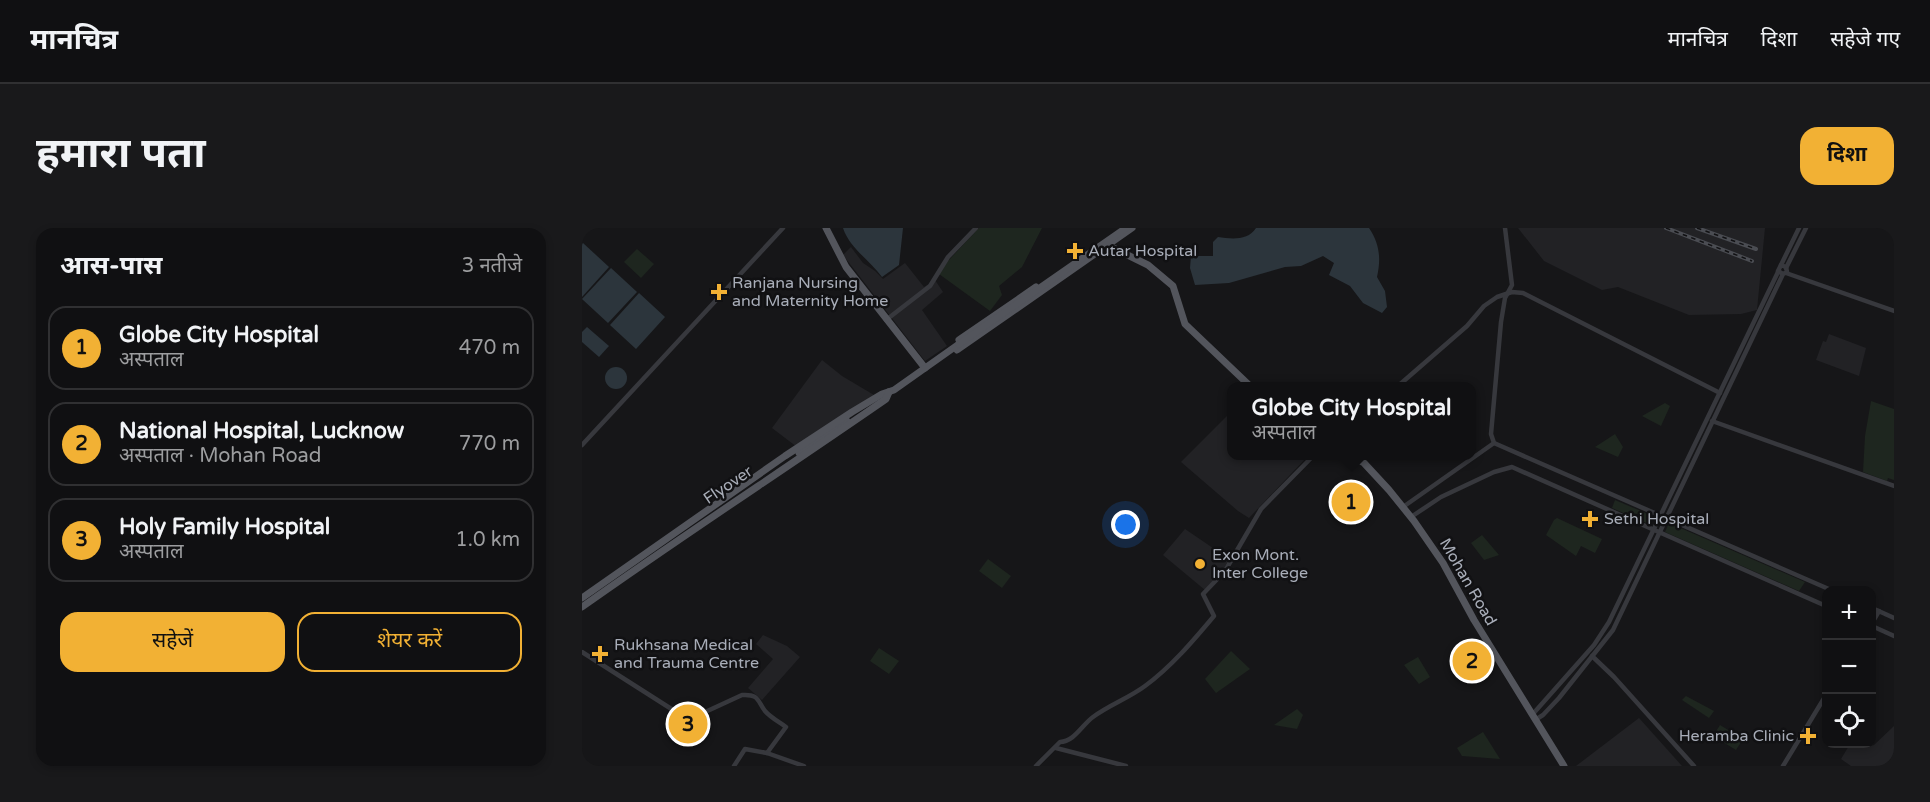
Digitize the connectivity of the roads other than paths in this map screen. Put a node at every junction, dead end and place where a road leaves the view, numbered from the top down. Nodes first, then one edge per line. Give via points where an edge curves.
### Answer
1 (783, 228) edge
2 (825, 228) edge
3 (976, 228) edge
4 (1121, 228) edge
5 (1126, 228) edge
6 (1132, 228) edge
7 (1505, 228) edge
8 (1799, 228) edge
9 (1806, 228) edge
10 (1105, 244) junction
11 (1784, 272) junction
12 (1507, 294) junction
13 (1894, 311) edge
14 (886, 320) junction
15 (947, 352) junction
16 (924, 367) junction
17 (1245, 382) edge
18 (1404, 382) edge
19 (888, 393) junction
20 (1723, 394) junction
21 (1707, 420) junction
22 (1713, 422) junction
23 (1494, 443) junction
24 (582, 445) edge
25 (1476, 456) edge
26 (1525, 457) junction
27 (1309, 460) edge
28 (1358, 460) edge
29 (1470, 460) edge
30 (1520, 469) junction
31 (1894, 486) edge
32 (1402, 507) junction
33 (1660, 515) junction
34 (1411, 518) junction
35 (1666, 518) junction
36 (1653, 528) junction
37 (1660, 531) junction
38 (1822, 587) edge
39 (582, 598) edge
40 (1822, 604) edge
41 (582, 605) edge
42 (1876, 610) edge
43 (1879, 611) junction
44 (1876, 617) edge
45 (1894, 618) edge
46 (1876, 626) edge
47 (1894, 636) edge
48 (582, 652) edge
49 (1588, 652) junction
50 (1593, 657) junction
51 (1557, 687) junction
52 (1564, 693) junction
53 (1822, 703) edge
54 (1533, 717) junction
55 (1056, 748) junction
56 (767, 753) junction
57 (734, 766) edge
58 (804, 766) edge
59 (1036, 766) edge
60 (1126, 766) edge
61 (1564, 766) edge
62 (1694, 766) edge
63 (1783, 766) edge

1 - 24 street
2 - 14 main road via 846,267
3 - 14 street via 948,257 930,286
4 - 10 main road
5 - 15 main road, bridge
6 - 10 main road
7 - 12 street via 1512,285
8 - 11 street via 1778,268
9 - 11 street
10 - 15 main road via 990,328
10 - 17 main road via 1148,265 1171,284 1185,324
11 - 13 street
11 - 20 street
12 - 18 street via 1484,306
12 - 20 street via 1523,293
12 - 23 street via 1491,434
14 - 16 main road
15 - 16 main road
16 - 19 main road
19 - 39 main road via 785,456
19 - 41 main road via 886,399 836,434
20 - 21 street
20 - 22 street
21 - 22 street
21 - 33 street
22 - 31 street
22 - 35 street
23 - 25 street
23 - 26 street
26 - 30 street
26 - 33 street
27 - 55 street via 1261,509 1225,571 1203,594 1214,616 1191,643 1143,688 1090,719 1076,735
28 - 32 main road, Mohan Road
29 - 32 street
30 - 34 street via 1494,472 1430,503
30 - 36 street
32 - 34 main road, Mohan Road
33 - 35 street
33 - 36 street
34 - 54 main road, Mohan Road via 1443,563
35 - 37 street
35 - 38 street
36 - 37 street
36 - 49 street via 1609,622
37 - 40 street
37 - 50 street via 1613,630
42 - 43 street
43 - 44 street
43 - 45 street
46 - 47 street
48 - 56 street via 690,719 742,695 758,698 764,710 786,727
49 - 50 street
49 - 51 street
50 - 52 street
50 - 62 street
51 - 52 street
51 - 54 street
52 - 54 street via 1543,715
53 - 63 street
54 - 61 main road, Mohan Road
55 - 59 street
55 - 60 street
56 - 57 street via 745,749
56 - 58 street

